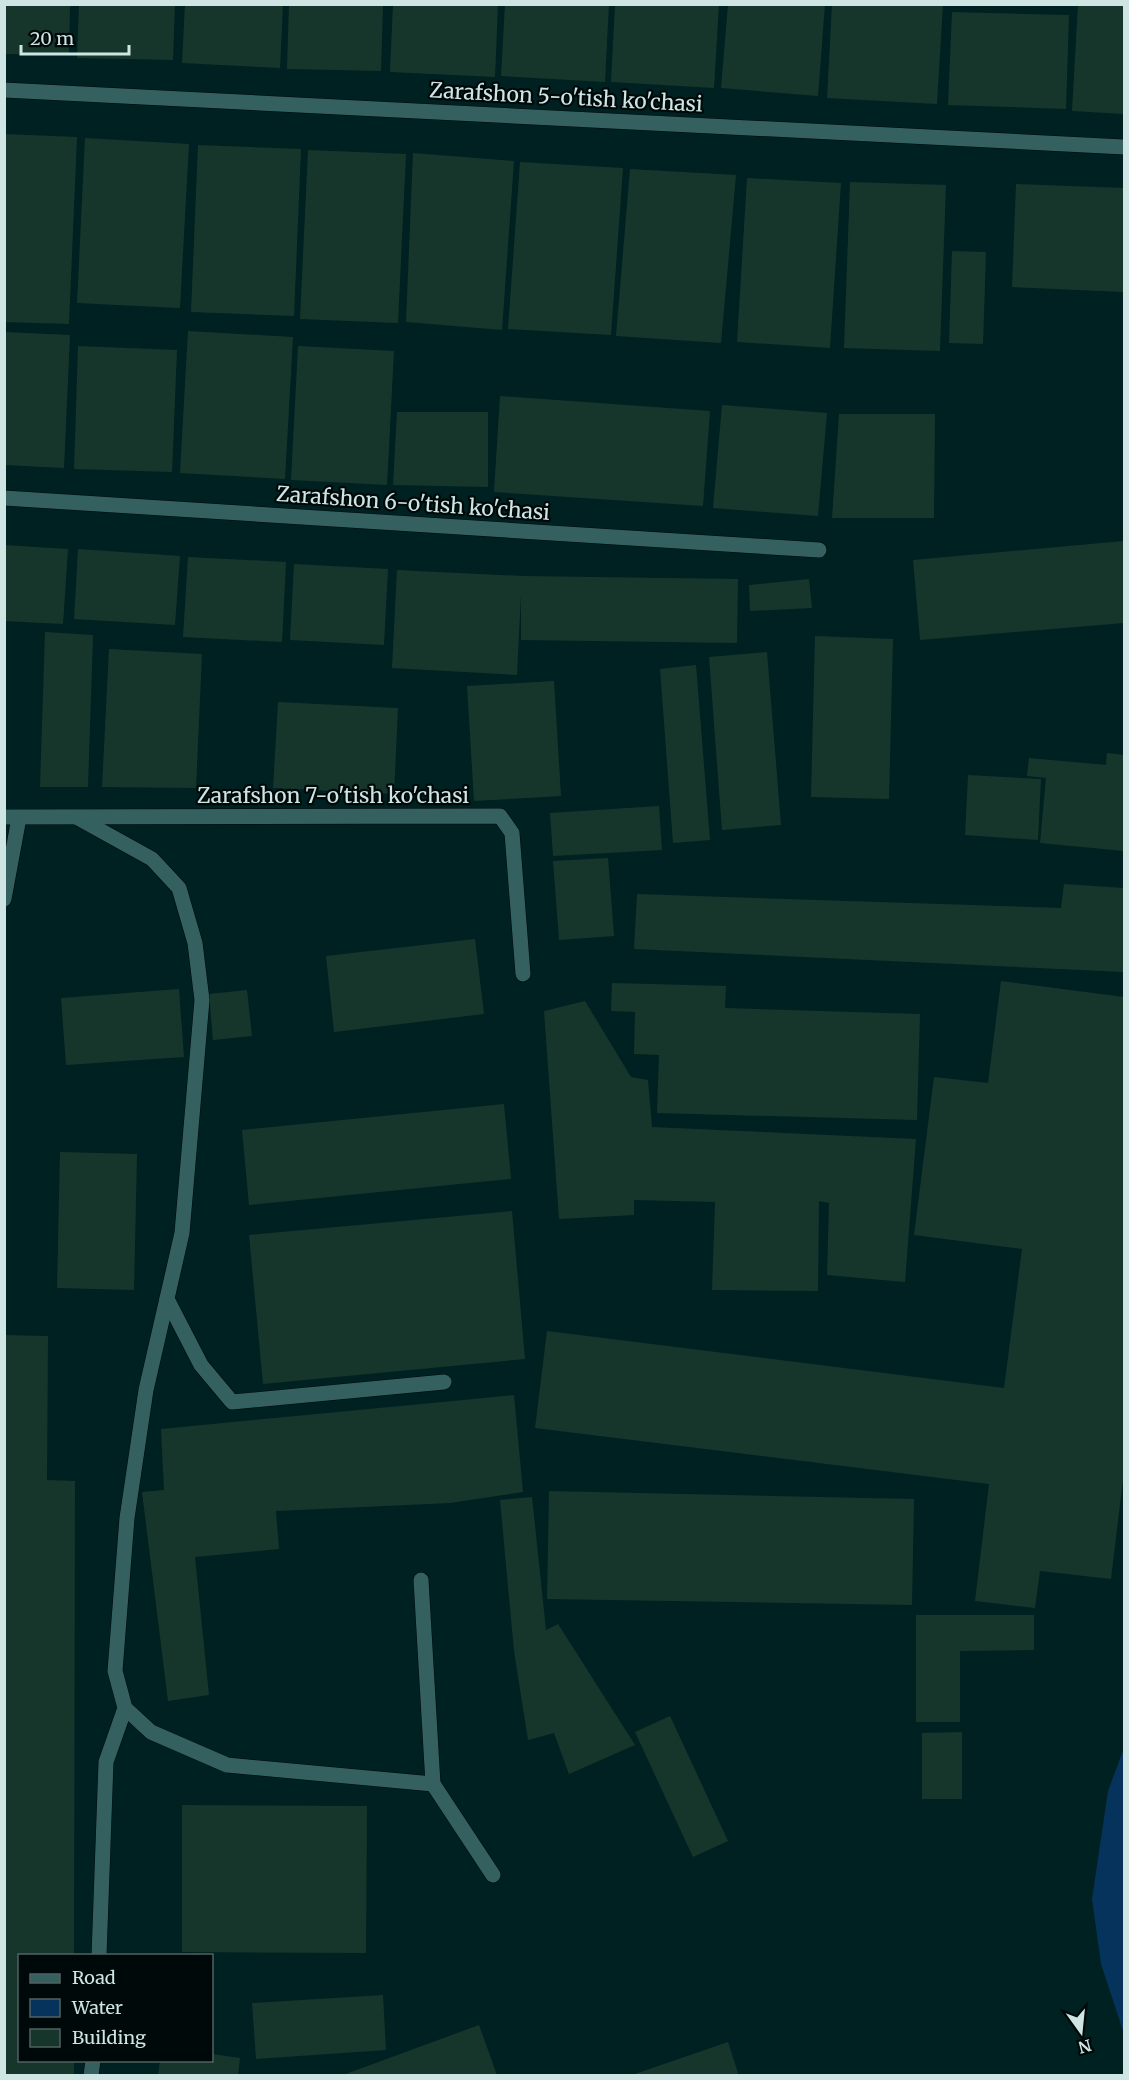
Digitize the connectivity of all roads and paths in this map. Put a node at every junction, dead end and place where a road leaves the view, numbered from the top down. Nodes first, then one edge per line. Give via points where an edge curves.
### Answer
1 (4, 90) edge
2 (1125, 147) edge
3 (4, 498) edge
4 (819, 550) dead end
5 (12, 818) edge
6 (78, 818) junction
7 (4, 899) edge
8 (523, 974) dead end
9 (167, 1299) junction
10 (444, 1382) dead end
11 (421, 1580) dead end
12 (124, 1708) junction
13 (434, 1784) junction
14 (493, 1875) dead end
15 (99, 1954) edge

1 - 2 street, Zarafshon 5-o'tish ko'chasi
3 - 4 street, Zarafshon 6-o'tish ko'chasi
5 - 6 street, Zarafshon 7-o'tish ko'chasi
5 - 7 street
6 - 8 street, Zarafshon 7-o'tish ko'chasi via 500,816 512,833
6 - 9 street via 152,859 178,888 195,943 202,999 182,1233
9 - 10 street via 201,1365 232,1402
9 - 12 street via 146,1390 127,1518 115,1671
11 - 13 street
12 - 13 street via 151,1732 227,1766
12 - 15 street via 106,1762
13 - 14 street

